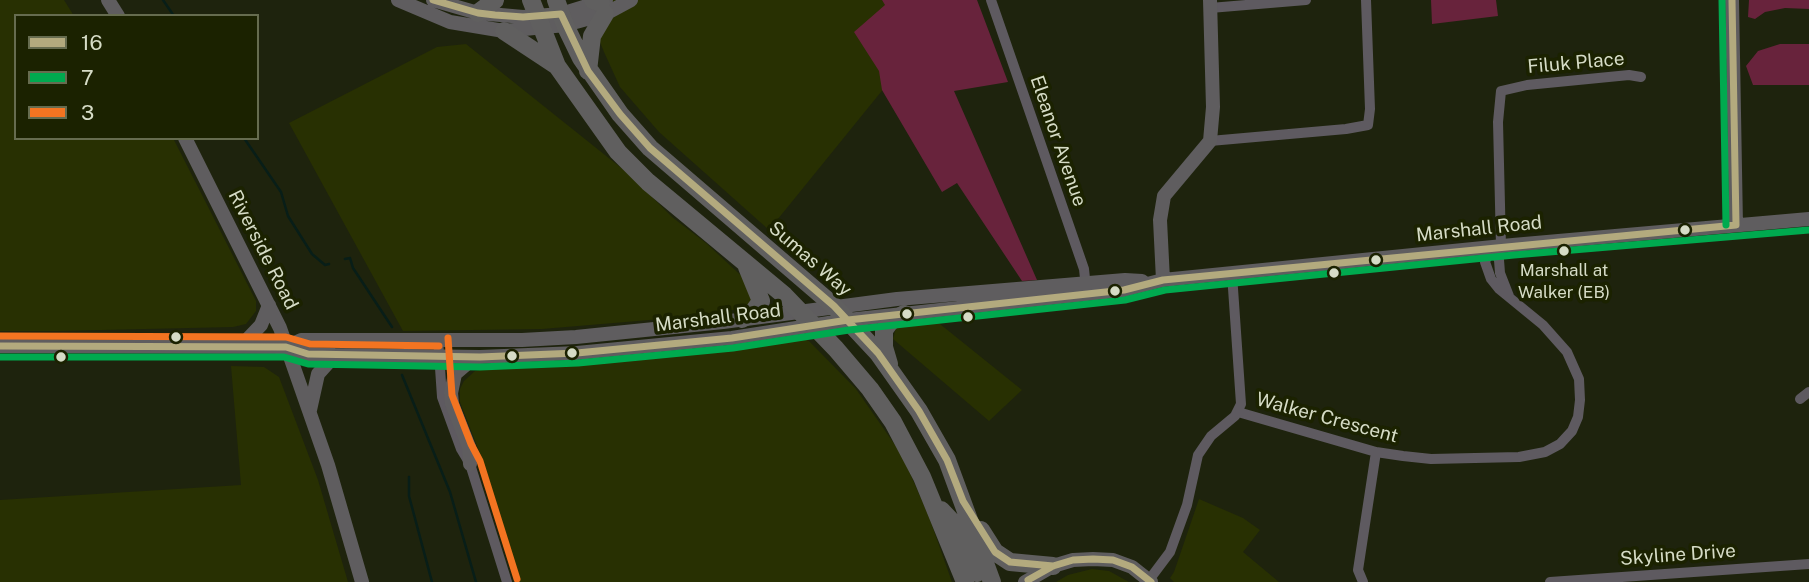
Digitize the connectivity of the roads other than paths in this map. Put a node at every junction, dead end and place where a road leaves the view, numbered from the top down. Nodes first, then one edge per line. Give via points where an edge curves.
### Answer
1 (398, 0) edge
2 (433, 0) edge
3 (495, 0) edge
4 (631, 0) edge
5 (992, 0) edge
6 (1306, 0) edge
7 (1366, 0) edge
8 (1732, 0) edge
9 (601, 4) edge
10 (1210, 4) edge
11 (549, 12) edge
12 (478, 13) junction
13 (504, 31) junction
14 (557, 66) junction
15 (588, 71) junction
16 (1642, 76) dead end
17 (186, 140) edge
18 (1210, 141) junction
19 (1809, 219) edge
20 (1736, 225) junction
21 (1496, 246) junction
22 (744, 261) junction
23 (1232, 274) junction
24 (1158, 281) junction
25 (1086, 289) junction
26 (269, 305) junction
27 (834, 306) junction
28 (799, 311) junction
29 (904, 314) junction
30 (742, 319) junction
31 (848, 320) junction
32 (812, 325) junction
33 (438, 340) junction
34 (0, 346) edge
35 (242, 346) junction
36 (286, 346) junction
37 (335, 355) junction
38 (439, 356) junction
39 (480, 356) junction
40 (893, 374) junction
41 (310, 412) junction
42 (1238, 412) junction
43 (1376, 452) junction
44 (470, 464) junction
45 (963, 501) junction
46 (934, 503) junction
47 (1809, 564) edge
48 (1053, 566) junction
49 (1684, 577) edge
50 (1150, 581) edge
51 (362, 582) edge
52 (508, 582) edge
53 (965, 582) edge
54 (980, 582) edge
55 (992, 582) edge
56 (1025, 582) edge
57 (1363, 582) edge
58 (1550, 582) edge

1 - 13 main road via 450,22
2 - 12 main road
3 - 12 highway
4 - 9 main road
5 - 25 street, Eleanor Avenue via 1079,256
6 - 10 street
7 - 18 street via 1368,125
8 - 20 main road
9 - 11 main road
9 - 15 highway
10 - 18 main road
11 - 12 main road
11 - 13 main road
11 - 14 highway
11 - 15 highway, Sumas Way
13 - 14 highway
14 - 22 highway via 618,152
15 - 27 highway, Sumas Way via 650,148
16 - 21 street, Filuk Place via 1501,91
17 - 26 main road, Riverside Road
18 - 24 main road via 1164,196
19 - 20 main road, Marshall Road
20 - 21 main road, Marshall Road
21 - 23 main road, Marshall Road
21 - 43 street, Walker Crescent via 1509,296 1543,325 1574,364 1580,400 1572,431 1545,452 1519,457 1431,458
22 - 28 highway
22 - 30 highway via 761,301
23 - 24 main road, Marshall Road
23 - 42 street via 1242,396
24 - 25 main road, Marshall Road via 1125,280
25 - 27 main road, Marshall Road
25 - 29 main road, Marshall Road
26 - 35 main road via 261,325
26 - 36 main road, Riverside Road
27 - 28 main road, Marshall Road
27 - 31 highway, Sumas Way
28 - 30 main road, Marshall Road
28 - 32 highway
29 - 31 main road, Marshall Road
29 - 40 highway via 884,330
30 - 33 main road, Marshall Road via 576,337
31 - 32 main road, Marshall Road
31 - 40 highway, Sumas Way
32 - 39 main road, Marshall Road via 666,345
32 - 46 highway via 894,422
33 - 36 main road, Marshall Road via 301,340
33 - 38 street
34 - 35 main road, Marshall Road
35 - 36 main road, Marshall Road
36 - 37 main road, Marshall Road via 309,354
36 - 41 main road, Riverside Road
37 - 38 main road, Marshall Road
37 - 41 main road via 317,374
38 - 39 main road, Marshall Road
38 - 44 street via 442,397
39 - 44 main road via 455,374 451,393
40 - 45 highway, Sumas Way via 947,460
41 - 51 main road, Riverside Road
42 - 43 street, Walker Crescent
42 - 50 street via 1198,455 1170,552
43 - 57 street via 1358,570
44 - 52 street
45 - 48 highway via 1002,558 1022,565
45 - 55 highway, Sumas Way
46 - 53 highway
46 - 54 highway via 958,528
47 - 49 street, Skyline Drive
48 - 50 main road via 1073,560 1113,560
48 - 56 main road
49 - 58 street, Skyline Drive

